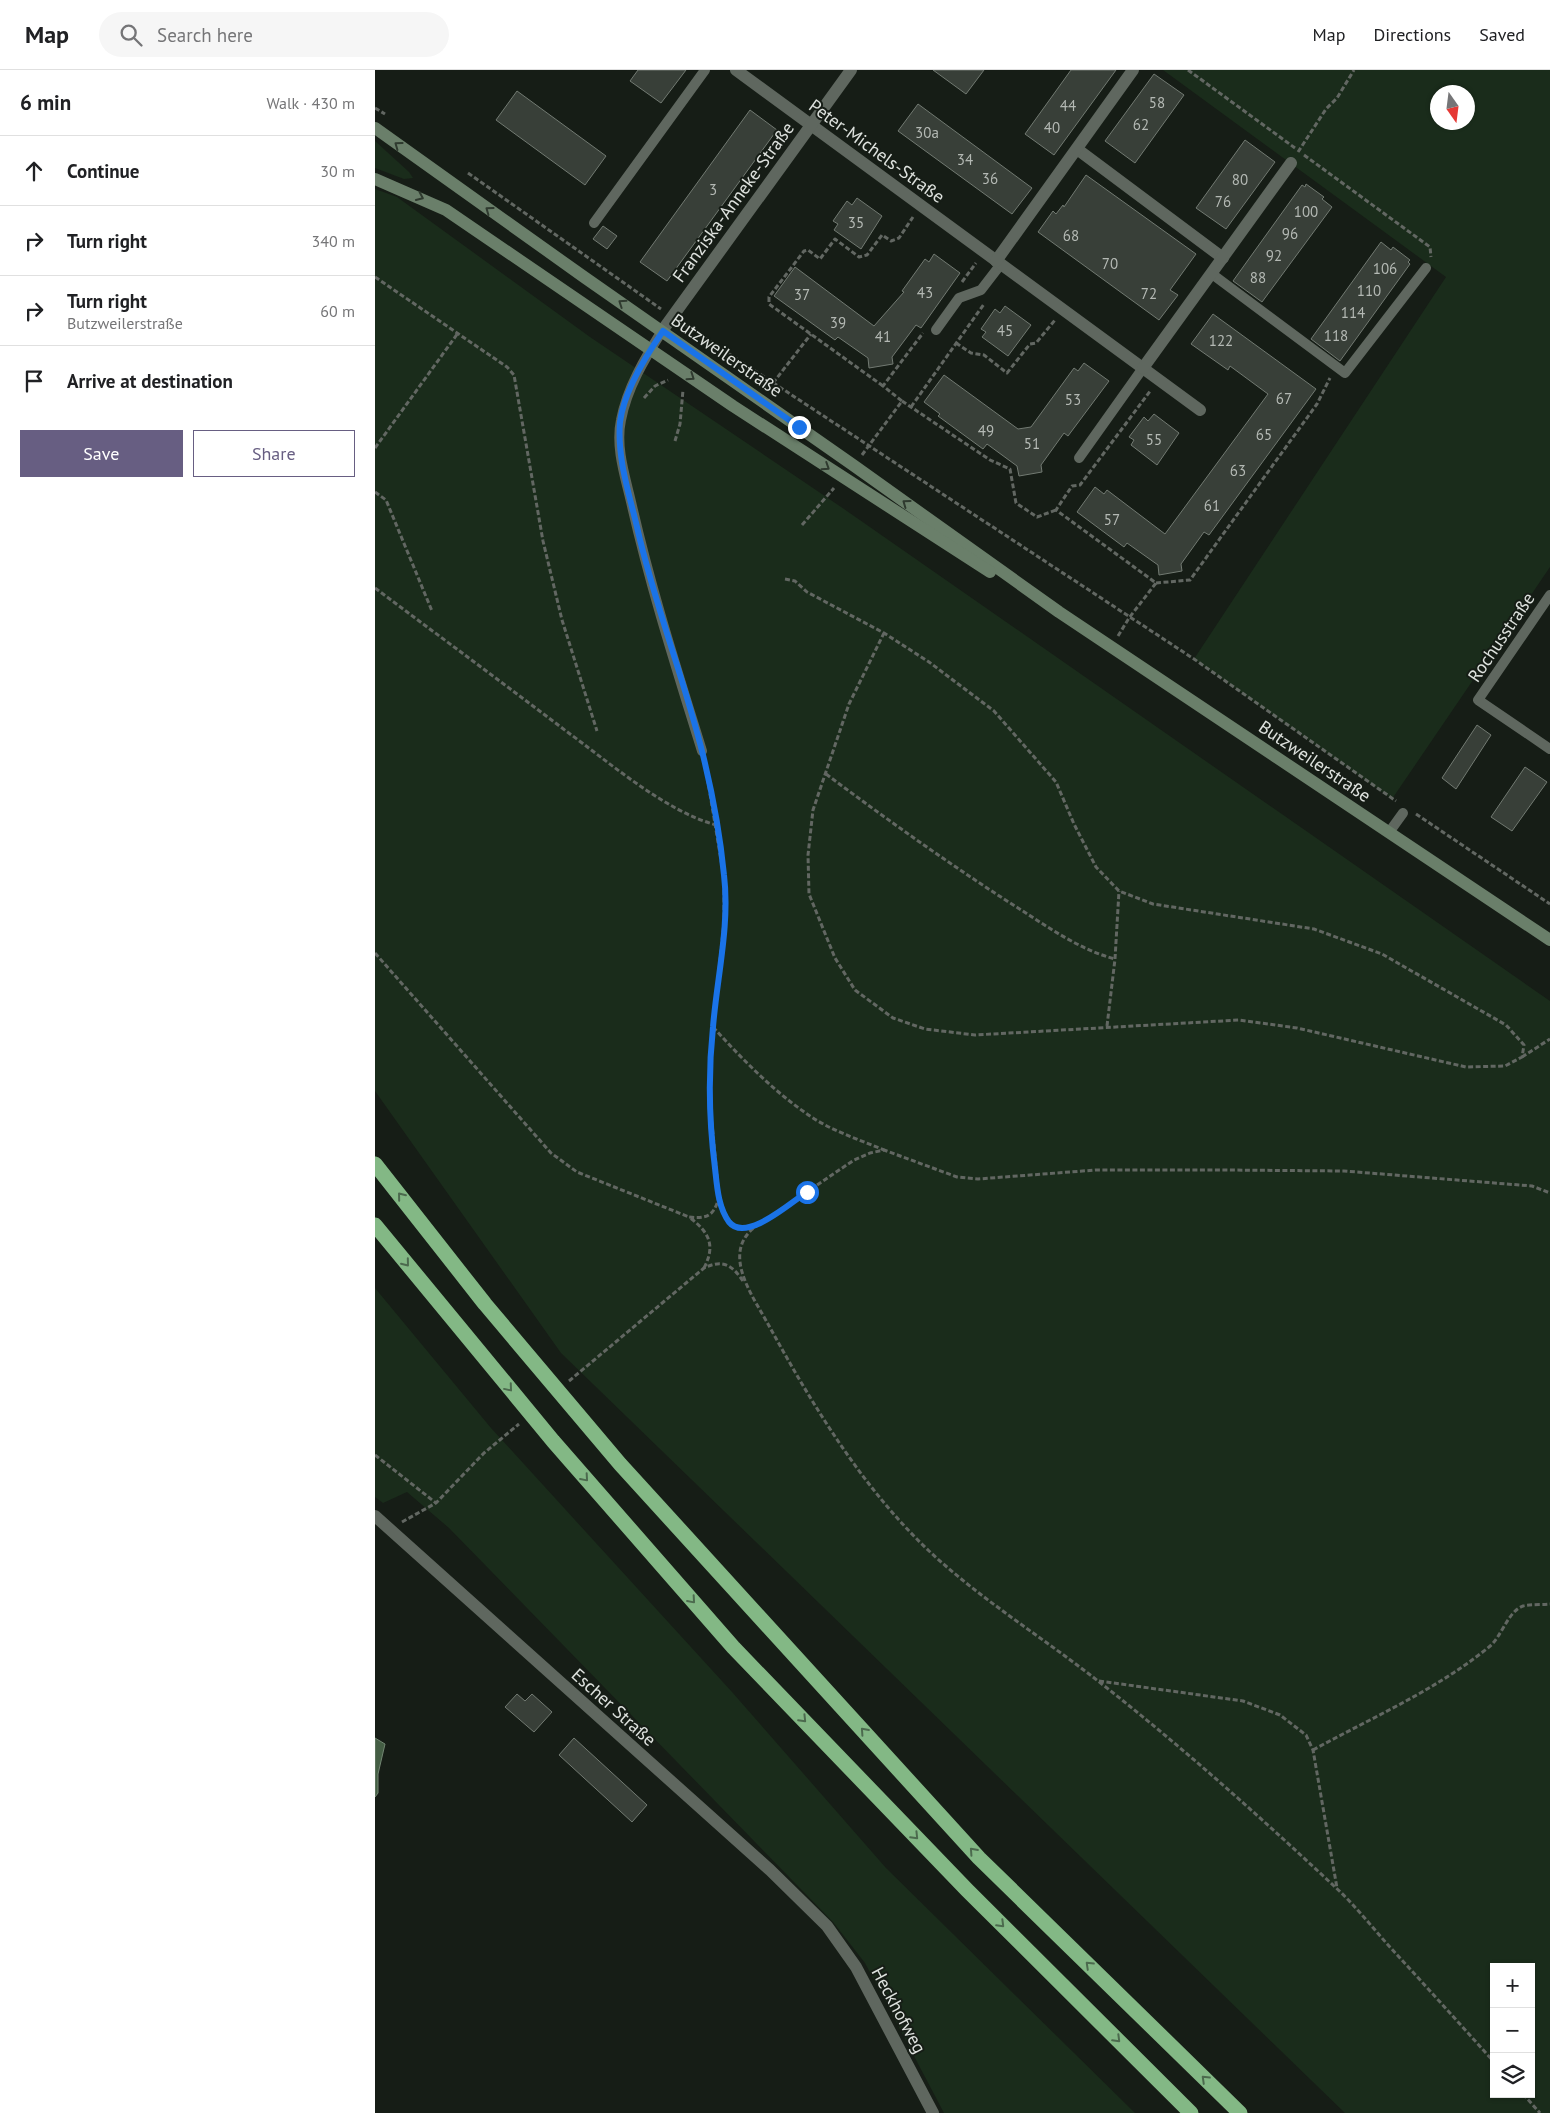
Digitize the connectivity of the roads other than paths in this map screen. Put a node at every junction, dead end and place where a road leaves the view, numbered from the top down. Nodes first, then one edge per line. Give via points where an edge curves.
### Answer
1 (705, 70) edge
2 (736, 70) edge
3 (851, 70) edge
4 (1133, 70) edge
5 (811, 125) junction
6 (375, 128) edge
7 (1077, 149) junction
8 (1291, 163) dead end
9 (375, 179) edge
10 (594, 223) dead end
11 (1223, 258) junction
12 (999, 263) junction
13 (1426, 268) road end
14 (1212, 274) junction
15 (932, 328) road end
16 (663, 331) junction
17 (651, 349) junction
18 (1143, 368) junction
19 (1200, 410) dead end
20 (1079, 458) dead end
21 (1550, 595) edge
22 (1059, 612) junction
23 (1550, 749) edge
24 (702, 751) road end
25 (1401, 808) road end
26 (1389, 831) junction
27 (1550, 940) edge
28 (375, 1164) edge
29 (375, 1225) edge
30 (375, 1516) edge
31 (827, 1926) joint
32 (933, 2113) edge
33 (1191, 2113) edge
34 (1240, 2113) edge

1 - 10 lane
2 - 5 street, Peter-Michels-Straße
3 - 5 street, Franziska-Anneke-Straße
4 - 7 street
5 - 12 street, Peter-Michels-Straße
5 - 16 street, Franziska-Anneke-Straße
16 -> 6 main road, Butzweilerstraße
7 - 11 street
7 - 12 street
8 - 11 street
9 -> 17 main road, Butzweilerstraße via 446,210
11 - 14 street
12 - 15 lane via 981,290 959,298
12 - 18 street, Peter-Michels-Straße
13 - 14 lane via 1345,373
14 - 18 street
16 - 17 lane
22 -> 16 main road, Butzweilerstraße
17 -> 22 main road, Butzweilerstraße via 958,553
17 - 24 lane via 628,395 620,421 620,456 644,561
18 - 19 street, Peter-Michels-Straße
18 - 20 lane
21 - 23 lane, Rochusstraße via 1478,700
22 - 26 main road, Butzweilerstraße
25 - 26 lane
26 - 27 main road, Butzweilerstraße
34 -> 28 highway via 965,1843 620,1464 485,1304
29 -> 33 highway via 553,1441 733,1647 967,1890
30 - 31 street, Escher Straße via 763,1864
31 - 32 street, Heckhofweg via 857,1967

